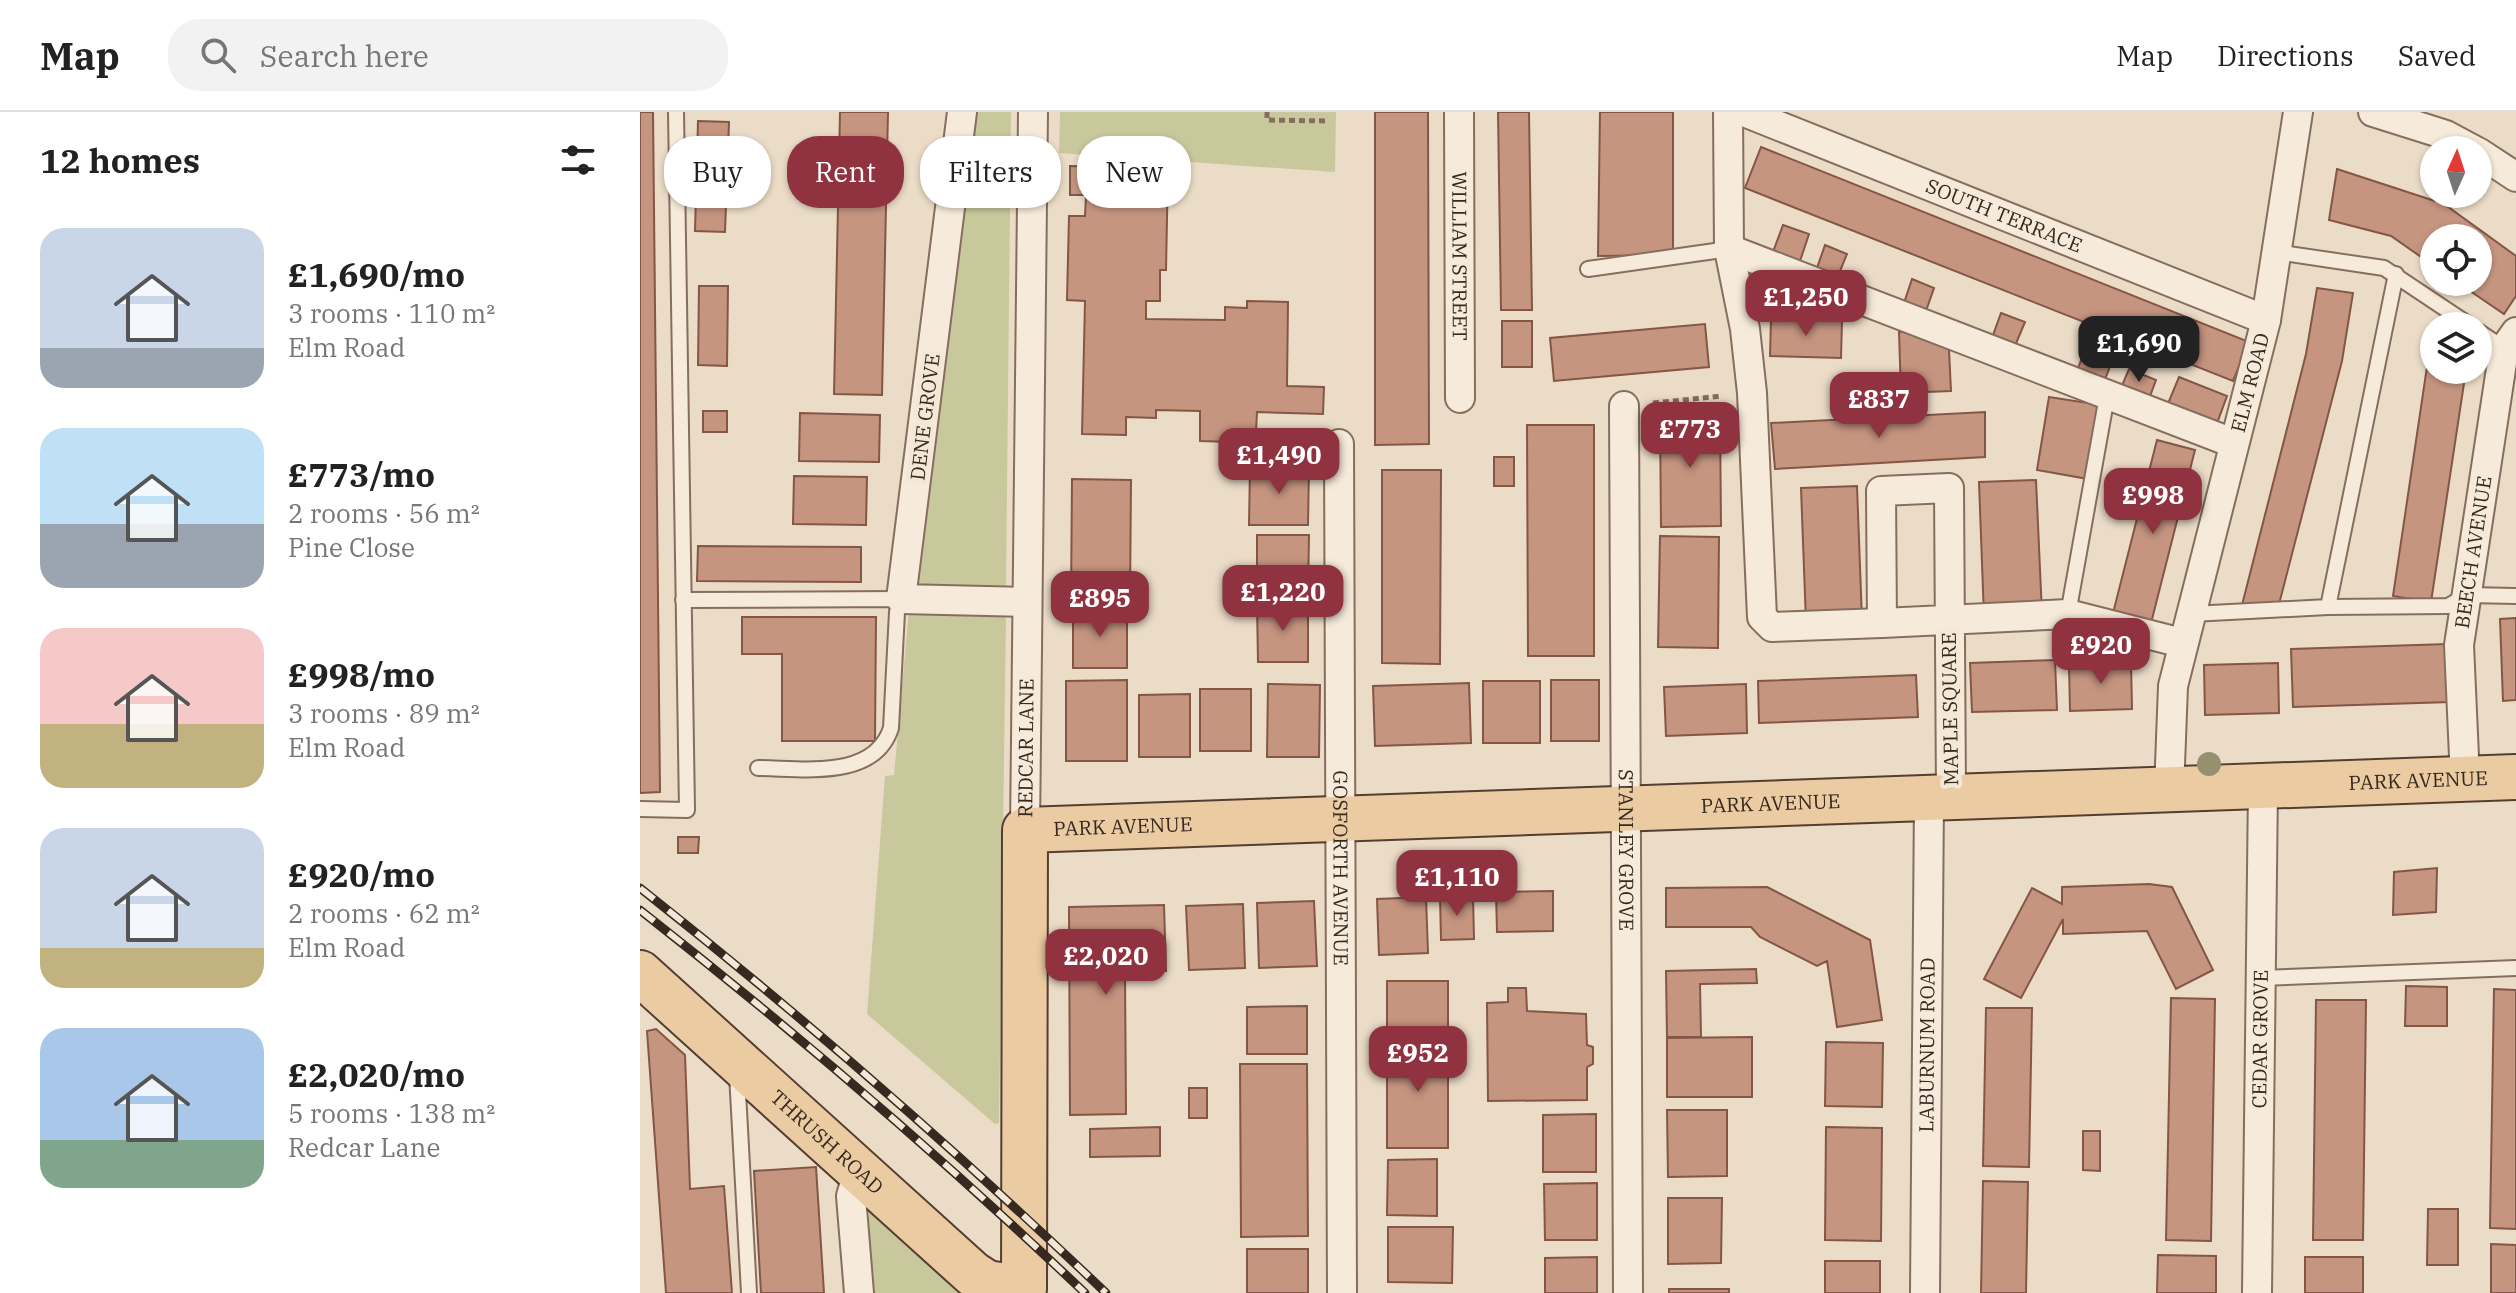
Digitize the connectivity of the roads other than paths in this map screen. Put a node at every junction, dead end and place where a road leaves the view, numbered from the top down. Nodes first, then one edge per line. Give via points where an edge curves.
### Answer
1 (676, 112) edge
2 (962, 112) edge
3 (1033, 112) edge
4 (1459, 112) edge
5 (1728, 112) edge
6 (1744, 112) edge
7 (2298, 112) edge
8 (2373, 112) edge
9 (2448, 136) edge
10 (2492, 161) edge
11 (2516, 177) edge
12 (1729, 249) junction
13 (2276, 252) junction
14 (1588, 269) dead end
15 (2396, 274) junction
16 (2451, 312) edge
17 (2266, 320) junction
18 (2492, 337) edge
19 (2512, 345) edge
20 (2107, 396) junction
21 (1460, 398) dead end
22 (1624, 406) road end
23 (2233, 443) junction
24 (1339, 444) dead end
25 (2467, 595) junction
26 (2516, 596) edge
27 (901, 599) junction
28 (683, 600) junction
29 (1026, 602) junction
30 (2328, 607) junction
31 (2068, 614) junction
32 (2191, 614) junction
33 (1948, 621) junction
34 (1882, 623) junction
35 (2182, 643) junction
36 (758, 768) dead end
37 (2516, 777) edge
38 (2465, 779) junction
39 (2263, 787) junction
40 (2169, 791) junction
41 (1940, 798) junction
42 (640, 809) edge
43 (1625, 810) junction
44 (1339, 820) junction
45 (1025, 830) junction
46 (2516, 968) edge
47 (640, 973) edge
48 (2260, 978) junction
49 (736, 1058) junction
50 (854, 1184) junction
51 (1024, 1289) joint
52 (749, 1293) edge
53 (859, 1293) edge
54 (1342, 1293) edge
55 (1628, 1293) edge
56 (1925, 1293) edge
57 (2257, 1293) edge

1 - 28 lane
2 - 27 street, DENE GROVE
3 - 29 street, REDCAR LANE
4 - 21 street, WILLIAM STREET
5 - 12 street
6 - 17 street, SOUTH TERRACE
7 - 13 street, ELM ROAD
8 - 9 street
10 - 11 street
12 - 14 lane
12 - 20 street
12 - 34 street via 1752,393 1762,617 1772,627
13 - 15 lane
13 - 17 street, ELM ROAD
15 - 16 lane
15 - 30 lane
17 - 23 street, ELM ROAD
18 - 19 lane
19 - 25 street, BEECH AVENUE
20 - 23 street
20 - 31 lane
22 - 43 street, STANLEY GROVE
23 - 32 street, ELM ROAD
24 - 44 street, GOSFORTH AVENUE
25 - 26 lane
25 - 30 lane via 2448,606
25 - 38 street, BEECH AVENUE via 2459,645
27 - 28 lane
27 - 29 street
27 - 36 lane via 887,741 841,768
28 - 42 lane via 687,810
29 - 45 street, REDCAR LANE
30 - 32 lane
31 - 33 street
31 - 35 street
32 - 35 street, ELM ROAD
33 - 34 street, MAPLE SQUARE
33 - 34 street, MAPLE SQUARE via 1949,488 1881,491
33 - 41 street, MAPLE SQUARE
35 - 40 street, ELM ROAD via 2173,686
37 - 38 main road, PARK AVENUE
38 - 39 main road, PARK AVENUE
39 - 40 main road, PARK AVENUE
39 - 48 street, CEDAR GROVE
40 - 41 main road, PARK AVENUE
41 - 43 main road, PARK AVENUE
41 - 56 street, LABURNUM ROAD
43 - 44 main road, PARK AVENUE
43 - 55 street, STANLEY GROVE
44 - 45 main road, PARK AVENUE
44 - 54 street, GOSFORTH AVENUE
45 - 51 main road, REDCAR LANE
46 - 48 lane
47 - 49 main road, THRUSH ROAD
48 - 57 street, CEDAR GROVE
49 - 50 main road, THRUSH ROAD
49 - 52 lane
50 - 51 main road, THRUSH ROAD via 980,1279
50 - 53 street

